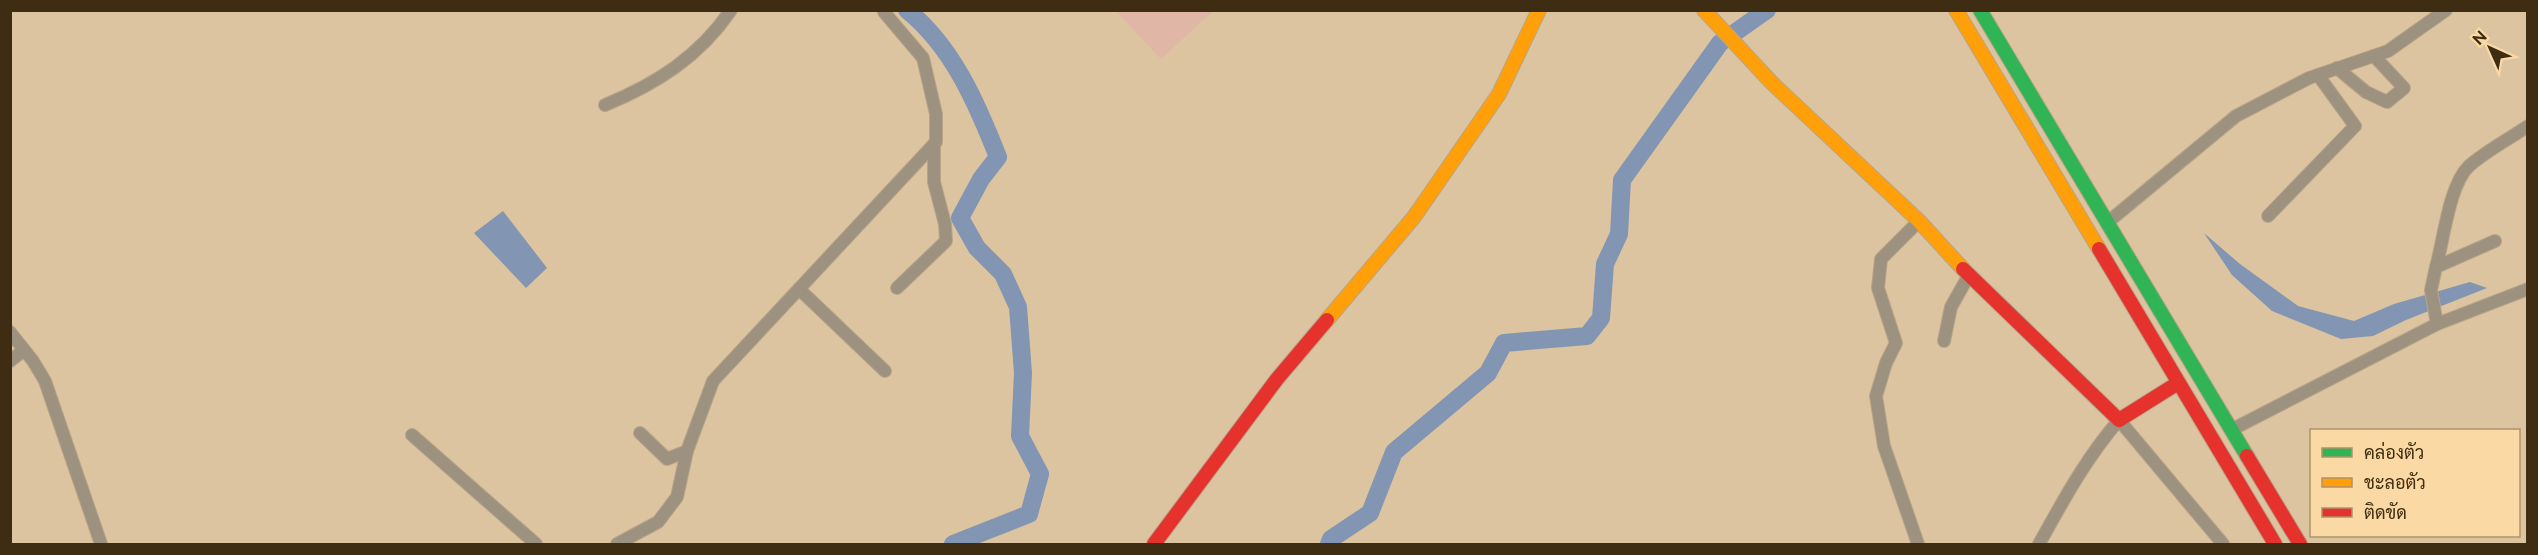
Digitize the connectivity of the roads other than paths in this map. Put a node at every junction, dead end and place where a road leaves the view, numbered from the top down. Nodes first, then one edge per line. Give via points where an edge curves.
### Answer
1 (731, 10) edge
2 (1539, 10) edge
3 (1704, 10) edge
4 (1956, 10) edge
5 (1980, 10) edge
6 (2446, 10) edge
7 (884, 11) edge
8 (2374, 56) junction
9 (2337, 68) junction
10 (2318, 75) junction
11 (605, 105) dead end
12 (2528, 126) edge
13 (934, 144) junction
14 (2268, 216) dead end
15 (1919, 221) junction
16 (2108, 222) junction
17 (2495, 241) dead end
18 (2436, 267) junction
19 (1969, 275) junction
20 (897, 288) dead end
21 (799, 289) junction
22 (2528, 289) edge
23 (2436, 319) junction
24 (10, 332) edge
25 (1944, 341) dead end
26 (24, 350) junction
27 (10, 361) edge
28 (885, 371) dead end
29 (2178, 383) junction
30 (2119, 420) junction
31 (2232, 429) junction
32 (640, 433) dead end
33 (412, 435) dead end
34 (687, 452) junction
35 (100, 544) edge
36 (536, 544) edge
37 (617, 544) edge
38 (1154, 544) edge
39 (1918, 544) edge
40 (2039, 544) edge
41 (2223, 544) edge
42 (2275, 544) edge
43 (2300, 544) edge

1 - 11 street via 675,70
2 - 38 main road via 1499,94 1414,217 1277,379
3 - 15 main road via 1772,83
4 - 29 main road
5 - 16 main road
6 - 8 street via 2388,51
7 - 13 street via 923,58 936,114
8 - 9 street
8 - 9 street via 2404,88 2387,102 2366,92
9 - 10 street
10 - 14 street via 2355,126
10 - 16 street via 2236,116
12 - 18 street via 2470,166 2459,180
13 - 20 street via 934,182 946,241
13 - 21 street
15 - 19 main road
15 - 39 street via 1881,258 1878,288 1896,343 1876,396 1884,446
16 - 31 main road
17 - 18 street
18 - 23 street via 2431,290
19 - 25 street via 1948,314
19 - 30 main road
21 - 28 street
21 - 34 street via 713,381
22 - 23 street
23 - 31 street
24 - 26 street
26 - 27 street
26 - 35 street via 45,381
29 - 30 main road
29 - 42 main road
30 - 40 street via 2082,470
30 - 41 street
31 - 43 main road
32 - 34 street via 667,459
33 - 36 street
34 - 37 street via 677,497 658,522

